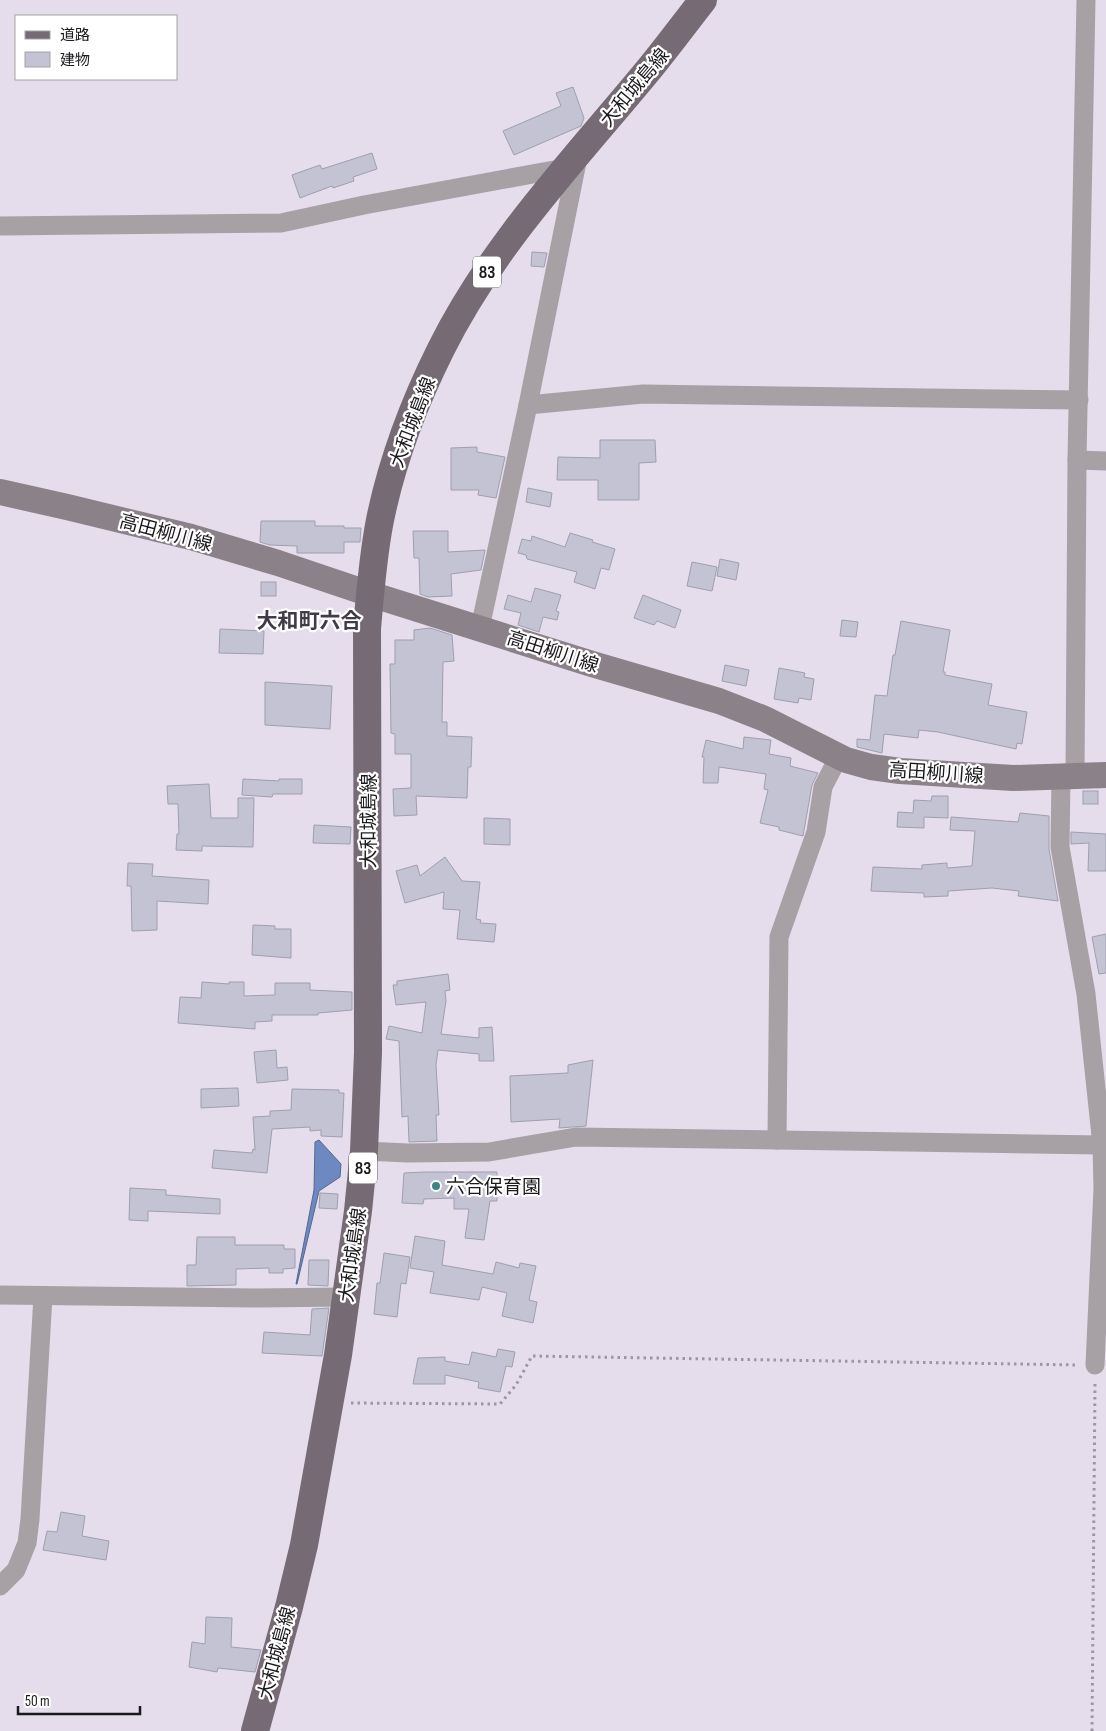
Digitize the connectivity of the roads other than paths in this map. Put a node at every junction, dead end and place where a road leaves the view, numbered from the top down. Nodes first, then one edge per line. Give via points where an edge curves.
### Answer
1 (703, 0) edge
2 (1086, 0) edge
3 (572, 160) junction
4 (0, 226) edge
5 (1079, 400) junction
6 (528, 405) junction
7 (1077, 460) junction
8 (1106, 461) edge
9 (0, 492) edge
10 (370, 594) junction
11 (480, 628) junction
12 (838, 756) junction
13 (1106, 775) edge
14 (1068, 776) junction
15 (777, 1140) junction
16 (1102, 1145) junction
17 (364, 1151) junction
18 (0, 1296) edge
19 (43, 1296) junction
20 (346, 1297) junction
21 (1095, 1366) road end
22 (0, 1586) edge
23 (255, 1731) edge

1 - 3 main road, 大和城島線 / 83 via 651,68
2 - 5 street
3 - 4 street via 281,223
3 - 6 street
3 - 10 main road, 大和城島線 / 83 via 500,253 441,349 397,457 380,520
5 - 6 street via 643,394
5 - 7 street
6 - 11 street
7 - 8 street
7 - 14 street
9 - 10 main road, 高田柳川線 via 191,538
10 - 11 main road, 高田柳川線
10 - 17 main road, 大和城島線 / 83 via 367,628 368,1052
11 - 12 main road, 高田柳川線 via 719,701 765,719
12 - 14 main road, 高田柳川線 via 871,767 900,771 1013,778
12 - 15 street via 823,787 816,832 779,937
13 - 14 main road, 高田柳川線
14 - 16 street via 1060,847 1086,994
15 - 16 street
15 - 17 street via 576,1137 489,1152
16 - 21 street
17 - 20 main road, 大和城島線 / 83
18 - 19 street
19 - 20 street
19 - 22 street via 27,1543 16,1570
20 - 23 main road, 大和城島線 / 83 via 331,1403 304,1545

